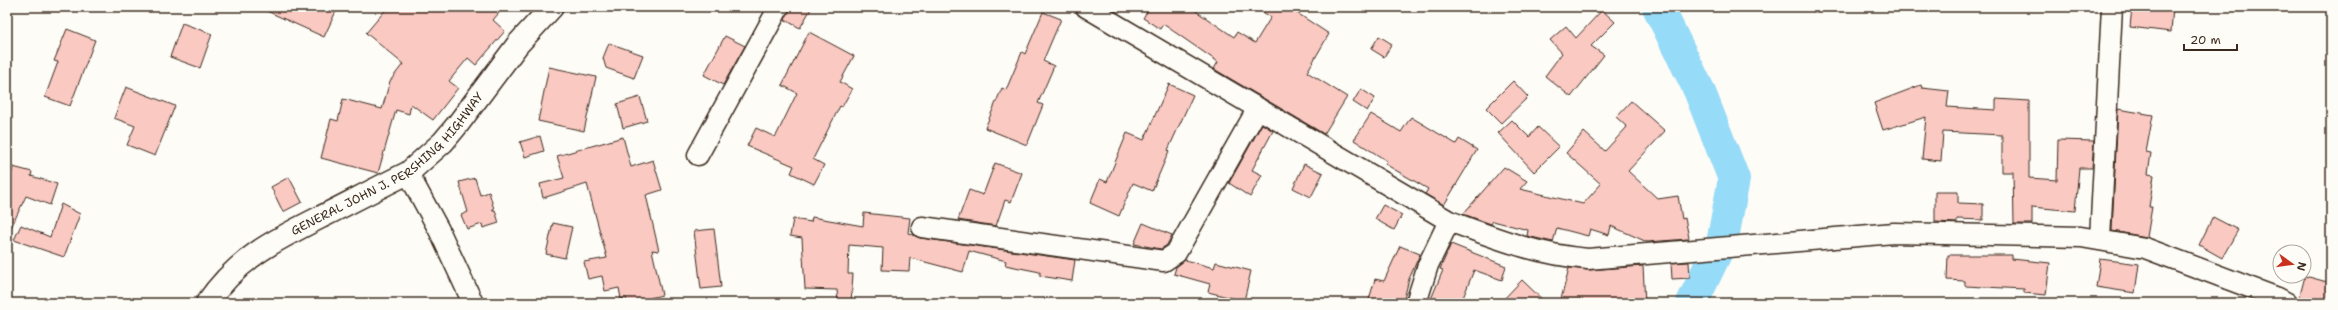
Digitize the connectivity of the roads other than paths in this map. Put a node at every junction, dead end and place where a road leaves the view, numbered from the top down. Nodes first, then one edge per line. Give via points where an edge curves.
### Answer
1 (552, 7) edge
2 (779, 7) edge
3 (1086, 7) edge
4 (2112, 7) edge
5 (1258, 108) junction
6 (698, 155) dead end
7 (408, 173) junction
8 (1449, 221) junction
9 (922, 228) dead end
10 (2100, 239) junction
11 (207, 303) edge
12 (473, 303) edge
13 (1416, 303) edge
14 (2287, 303) edge

1 - 7 main road, GENERAL JOHN J. PERSHING HIGHWAY via 518,44 453,130
2 - 6 street
3 - 5 street
4 - 10 street
5 - 8 street
5 - 9 street via 1176,254 1168,260
7 - 11 main road, GENERAL JOHN J. PERSHING HIGHWAY via 270,242 221,283
7 - 12 street via 439,230
8 - 10 street via 1511,244 1553,256 1588,259 1894,233
8 - 13 street via 1428,265
10 - 14 street via 2145,248

